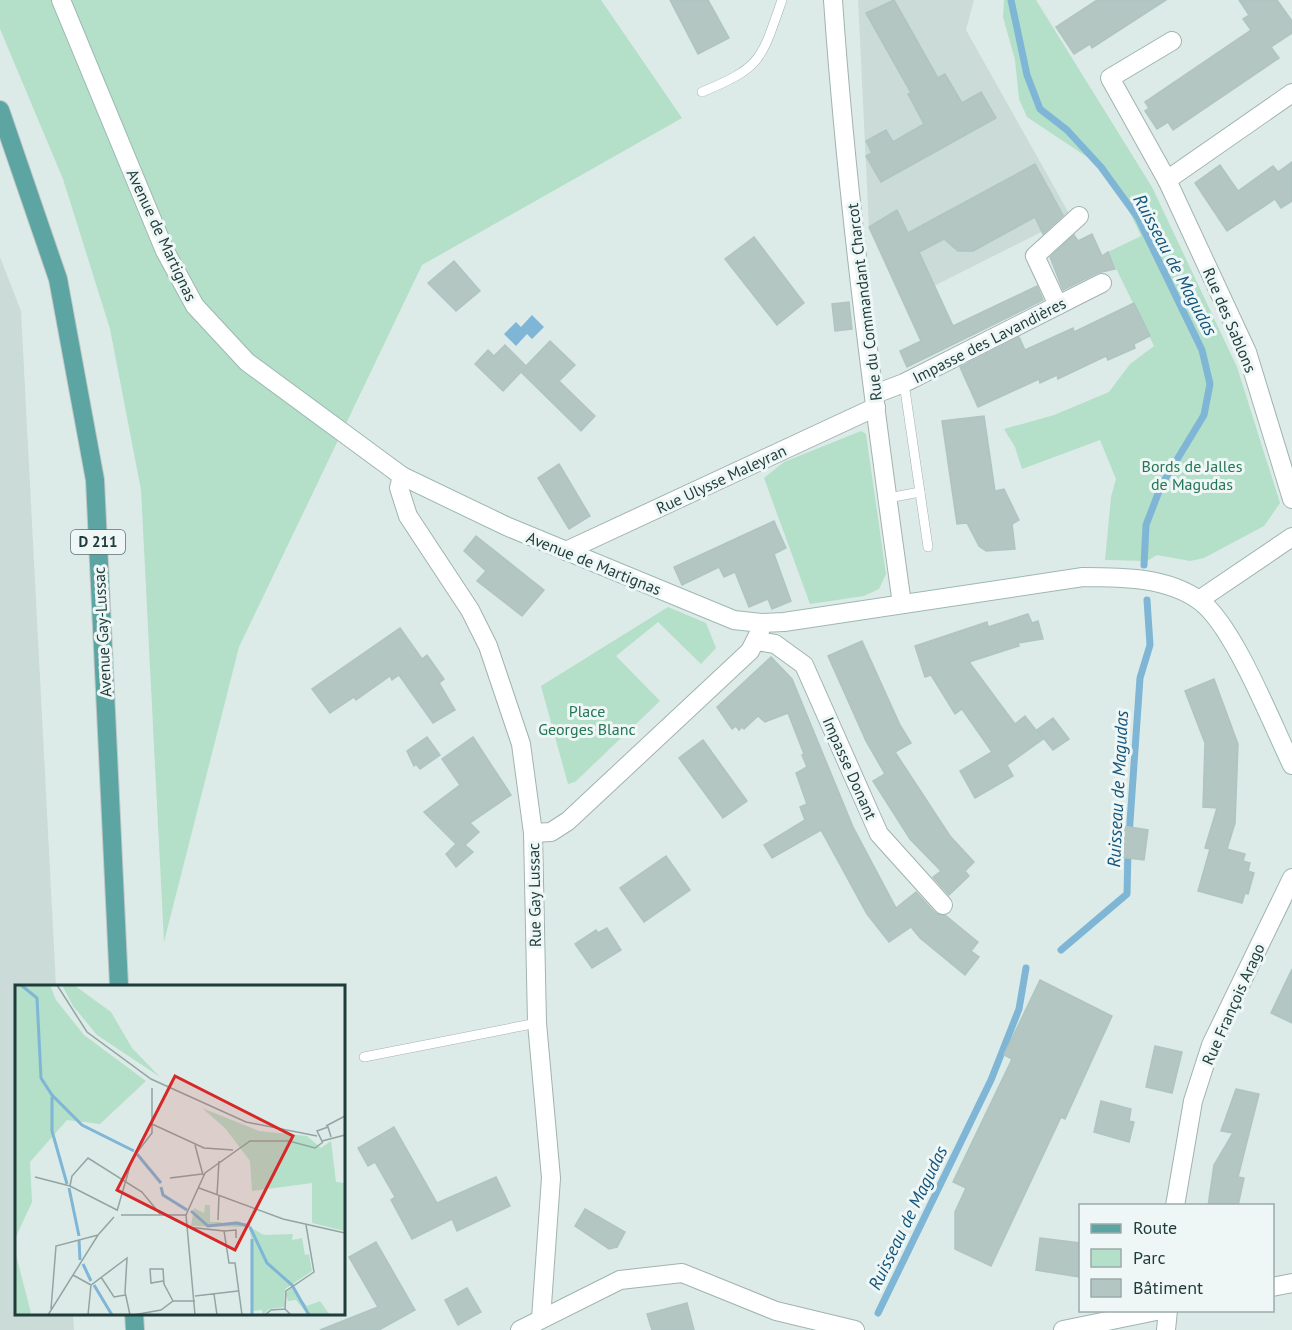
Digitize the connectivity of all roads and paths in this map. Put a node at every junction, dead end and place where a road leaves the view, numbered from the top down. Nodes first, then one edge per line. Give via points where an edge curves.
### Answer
1 (61, 0) edge
2 (782, 0) edge
3 (833, 0) edge
4 (1172, 41) dead end
5 (702, 92) dead end
6 (1292, 93) edge
7 (0, 110) edge
8 (1167, 180) junction
9 (1079, 216) dead end
10 (1102, 283) dead end
11 (1058, 305) junction
12 (904, 383) junction
13 (875, 401) junction
14 (402, 476) junction
15 (920, 492) junction
16 (888, 498) junction
17 (1292, 499) edge
18 (1292, 537) edge
19 (928, 547) dead end
20 (566, 551) junction
21 (1199, 600) junction
22 (902, 604) junction
23 (760, 623) junction
24 (756, 641) junction
25 (1292, 765) edge
26 (533, 833) junction
27 (1292, 878) edge
28 (943, 905) dead end
29 (119, 985) edge
30 (537, 1023) junction
31 (364, 1057) dead end
32 (1175, 1204) edge
33 (1292, 1283) edge
34 (1274, 1287) edge
35 (1156, 1312) edge
36 (1168, 1312) edge
37 (134, 1315) edge
38 (541, 1319) junction
39 (135, 1330) edge
40 (519, 1330) edge
41 (855, 1330) edge
42 (1063, 1330) edge
43 (1166, 1330) edge

1 - 14 street, Avenue de Martignas via 165,250 195,306 247,362
2 - 5 lane via 766,47 752,67
3 - 13 street, Rue du Commandant Charcot
4 - 8 street, Rue des Sablons via 1110,78
6 - 8 street
7 - 29 main road, Avenue Gay-Lussac / D 211 via 58,279 95,480
8 - 17 street, Rue des Sablons via 1247,352
9 - 11 street via 1035,256
10 - 11 street, Impasse des Lavandières
11 - 12 street, Impasse des Lavandières
12 - 13 street, Impasse des Lavandières
12 - 15 lane
13 - 16 street, Rue du Commandant Charcot
13 - 20 street, Rue Ulysse Maleyran
14 - 20 street, Avenue de Martignas
14 - 26 street, Rue Gay Lussac via 399,488 408,516 489,646 521,744
15 - 16 lane
15 - 19 lane
16 - 22 street, Rue du Commandant Charcot
18 - 21 street
20 - 23 street, Avenue de Martignas via 734,620
21 - 22 street, Avenue de Martignas via 1165,585 1083,577
21 - 25 street, Avenue de Martignas via 1220,622 1234,646
22 - 23 street, Avenue de Martignas
23 - 24 street
24 - 26 street via 750,651 568,821 551,832
24 - 28 street, Impasse Donant via 775,644 804,665 879,834
26 - 30 street, Rue Gay Lussac
27 - 32 street, Rue François Arago via 1211,1045 1193,1101
30 - 31 lane
30 - 38 street, Rue Gay Lussac via 552,1178
33 - 34 street
35 - 42 street
36 - 43 street
37 - 39 main road
38 - 40 street
38 - 41 street via 620,1280 682,1273 776,1311

